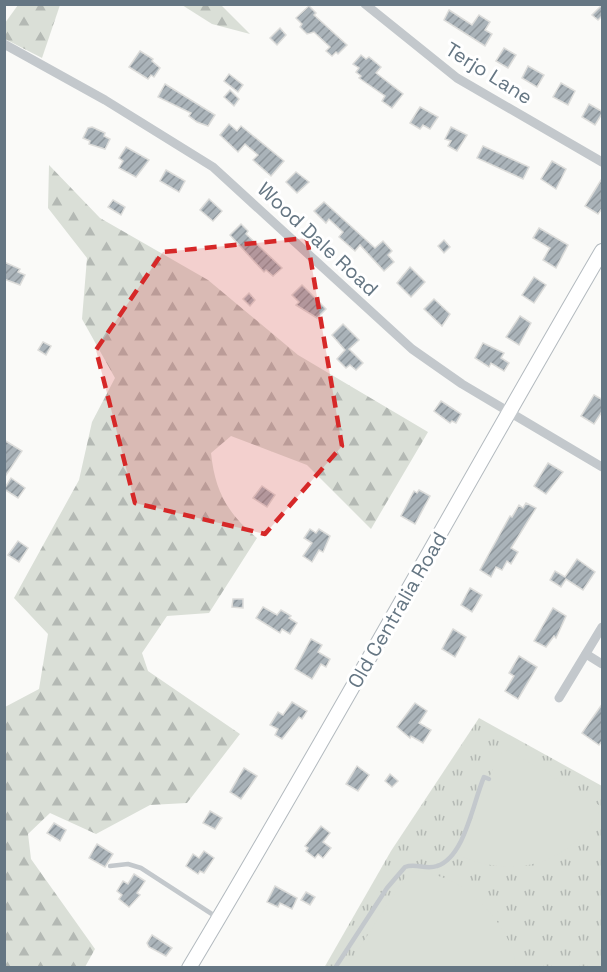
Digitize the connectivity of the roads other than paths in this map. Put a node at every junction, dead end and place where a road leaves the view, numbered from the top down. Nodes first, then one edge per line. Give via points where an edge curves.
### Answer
1 (364, 4) edge
2 (4, 44) edge
3 (603, 162) edge
4 (603, 251) edge
5 (508, 412) junction
6 (603, 467) edge
7 (603, 627) edge
8 (586, 654) junction
9 (603, 664) edge
10 (559, 698) dead end
11 (489, 779) dead end
12 (110, 866) dead end
13 (219, 918) junction
14 (189, 968) edge
15 (335, 968) edge

1 - 3 street, Terjo Lane via 458,78
2 - 5 street, Wood Dale Road via 213,167 396,336
4 - 5 street, Old Centralia Road
5 - 6 street, Wood Dale Road
5 - 13 street, Old Centralia Road via 380,643
7 - 8 street
8 - 9 street
8 - 10 street
11 - 15 lane via 484,777 450,859 434,868 405,867
12 - 13 lane via 128,864 141,868
13 - 14 street, Old Centralia Road

